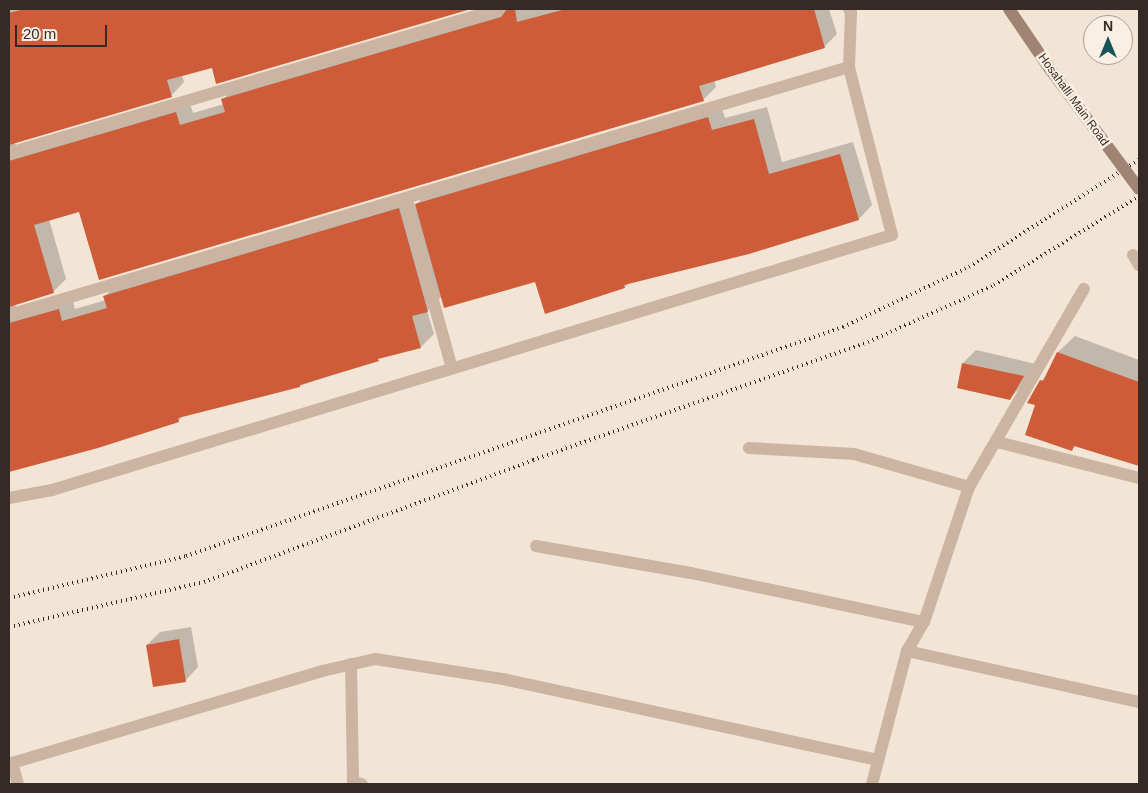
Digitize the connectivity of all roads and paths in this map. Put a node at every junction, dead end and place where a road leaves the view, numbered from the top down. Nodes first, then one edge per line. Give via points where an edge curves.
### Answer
1 (499, 9) edge
2 (849, 9) edge
3 (1009, 9) edge
4 (850, 68) junction
5 (9, 153) edge
6 (1139, 189) edge
7 (405, 199) junction
8 (1084, 289) dead end
9 (9, 314) edge
10 (452, 368) junction
11 (997, 442) junction
12 (749, 448) dead end
13 (1139, 478) edge
14 (969, 487) junction
15 (9, 498) edge
16 (536, 546) dead end
17 (924, 622) junction
18 (907, 651) junction
19 (351, 664) junction
20 (1139, 702) edge
21 (877, 760) junction
22 (18, 784) edge
23 (362, 784) edge
24 (872, 784) edge

1 - 5 street
2 - 4 street via 852,12
3 - 6 street, Hosahalli Main Road, bridge
4 - 7 street
4 - 10 street via 892,235
7 - 9 street
7 - 10 street
8 - 11 street
10 - 15 street via 52,490
11 - 13 street
11 - 14 street
12 - 14 street via 854,454
14 - 17 street
16 - 17 street via 691,573
17 - 18 street
18 - 20 street
18 - 21 street
19 - 21 street via 375,659 503,679
19 - 22 street via 12,763
19 - 23 street via 353,782
21 - 24 street

